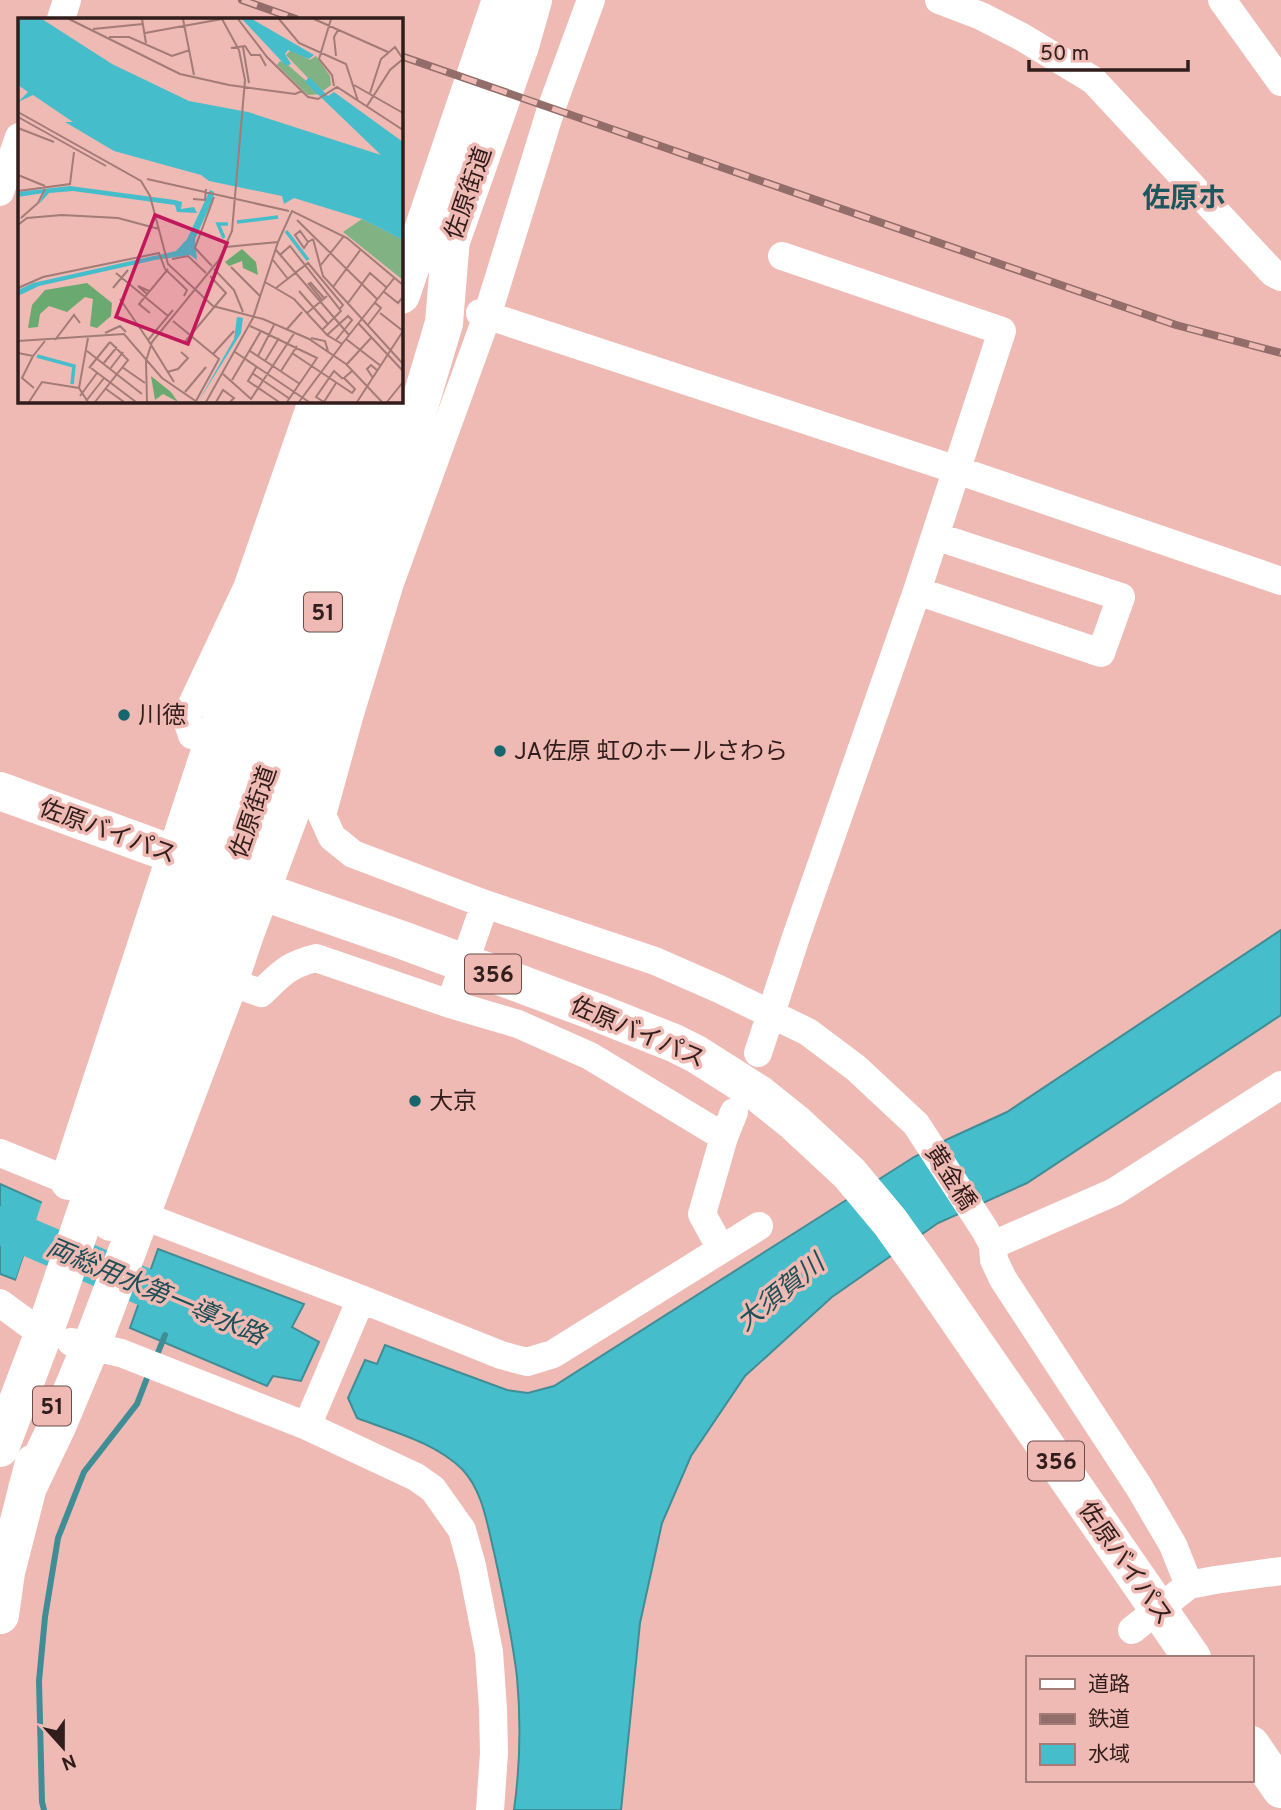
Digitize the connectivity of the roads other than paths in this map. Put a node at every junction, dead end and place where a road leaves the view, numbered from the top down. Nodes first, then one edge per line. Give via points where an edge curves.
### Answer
1 (67, 0) edge
2 (533, 0) edge
3 (591, 0) edge
4 (939, 0) edge
5 (1222, 0) edge
6 (61, 18) edge
7 (504, 26) edge
8 (1281, 82) edge
9 (13, 148) edge
10 (0, 192) edge
11 (439, 229) junction
12 (402, 256) edge
13 (782, 256) dead end
14 (1281, 277) edge
15 (402, 293) edge
16 (484, 315) junction
17 (402, 381) edge
18 (312, 402) edge
19 (335, 402) edge
20 (364, 402) edge
21 (396, 402) edge
22 (957, 470) junction
23 (935, 536) junction
24 (1281, 581) edge
25 (916, 591) junction
26 (339, 714) junction
27 (213, 742) junction
28 (0, 791) edge
29 (236, 817) junction
30 (175, 855) junction
31 (261, 891) junction
32 (485, 904) junction
33 (464, 964) junction
34 (229, 982) junction
35 (450, 1004) junction
36 (772, 1014) junction
37 (758, 1054) dead end
38 (1281, 1085) edge
39 (0, 1153) edge
40 (100, 1212) junction
41 (759, 1226) dead end
42 (989, 1238) junction
43 (721, 1249) junction
44 (360, 1299) junction
45 (55, 1324) edge
46 (307, 1426) junction
47 (0, 1448) edge
48 (1281, 1571) edge
49 (1189, 1586) junction
50 (0, 1615) edge
51 (1145, 1620) junction
52 (1190, 1656) edge
53 (1253, 1748) edge
54 (1281, 1789) edge
55 (490, 1810) edge

1 - 6 street
2 - 7 highway, 佐原街道
3 - 16 street, 黄金橋
4 - 14 street via 1022,37 1093,80
5 - 8 street
7 - 11 highway, 佐原街道
9 - 10 street
11 - 12 highway
11 - 15 highway, 佐原街道
11 - 17 highway, 佐原街道
11 - 26 highway via 444,323
13 - 22 street via 1002,331
16 - 22 street
16 - 26 street, 黄金橋
18 - 27 street via 247,588 186,717 191,735
19 - 27 highway
20 - 29 highway, 佐原街道 / 51
21 - 29 highway, 佐原街道 / 51
22 - 23 street
22 - 24 street
23 - 25 street
23 - 25 street via 1121,597 1101,653
25 - 36 street
26 - 31 highway
26 - 32 street, 黄金橋 via 322,815 332,837 354,854
27 - 30 highway
28 - 30 highway, 佐原バイパス / 356
29 - 40 highway, 佐原街道 / 51
30 - 31 highway, 佐原バイパス / 356
30 - 40 highway
31 - 33 highway, 佐原バイパス / 356
31 - 34 highway
32 - 33 street
32 - 36 street, 黄金橋 via 655,961
33 - 35 street
33 - 51 highway, 佐原バイパス / 356 via 696,1054 759,1094 849,1173 920,1264
34 - 35 street via 261,993 296,963 316,958
34 - 40 highway
35 - 43 street via 518,1024 729,1125 702,1214
36 - 37 street
36 - 42 street, 黄金橋 via 807,1032 856,1068 916,1124
38 - 42 street via 1114,1192
39 - 40 street
40 - 44 street
40 - 45 highway
40 - 45 highway
41 - 43 street
42 - 49 street, 黄金橋 via 1003,1279 1146,1499 1173,1545
43 - 44 street via 553,1354 527,1362
44 - 46 street
45 - 46 street
45 - 47 highway, 51
45 - 50 highway via 58,1424 27,1489
46 - 55 street via 416,1477 433,1489 461,1530 489,1652 494,1753
48 - 49 street
49 - 51 street
51 - 52 highway, 佐原バイパス / 356
53 - 54 highway

